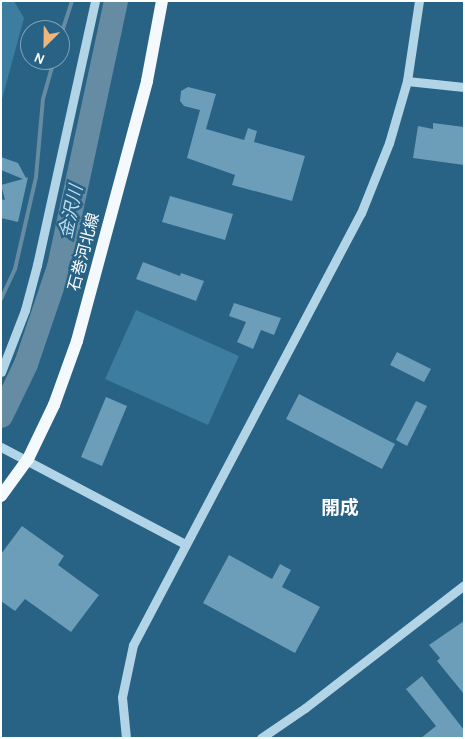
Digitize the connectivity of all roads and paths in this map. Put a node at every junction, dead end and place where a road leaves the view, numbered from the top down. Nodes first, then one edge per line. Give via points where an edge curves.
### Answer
1 (95, 1) edge
2 (162, 1) edge
3 (419, 1) edge
4 (407, 81) junction
5 (464, 87) edge
6 (1, 372) edge
7 (3, 448) edge
8 (28, 460) junction
9 (1, 496) edge
10 (185, 544) junction
11 (464, 585) edge
12 (126, 738) edge
13 (261, 738) edge

1 - 6 street via 25,310
2 - 8 main road, 石巻河北線 via 148,81 77,342 54,405
3 - 4 street
4 - 5 street
4 - 10 street via 389,143 361,213
7 - 8 street
8 - 9 main road, 石巻河北線
8 - 10 street
10 - 12 street via 133,645 122,697
11 - 13 street via 305,708

